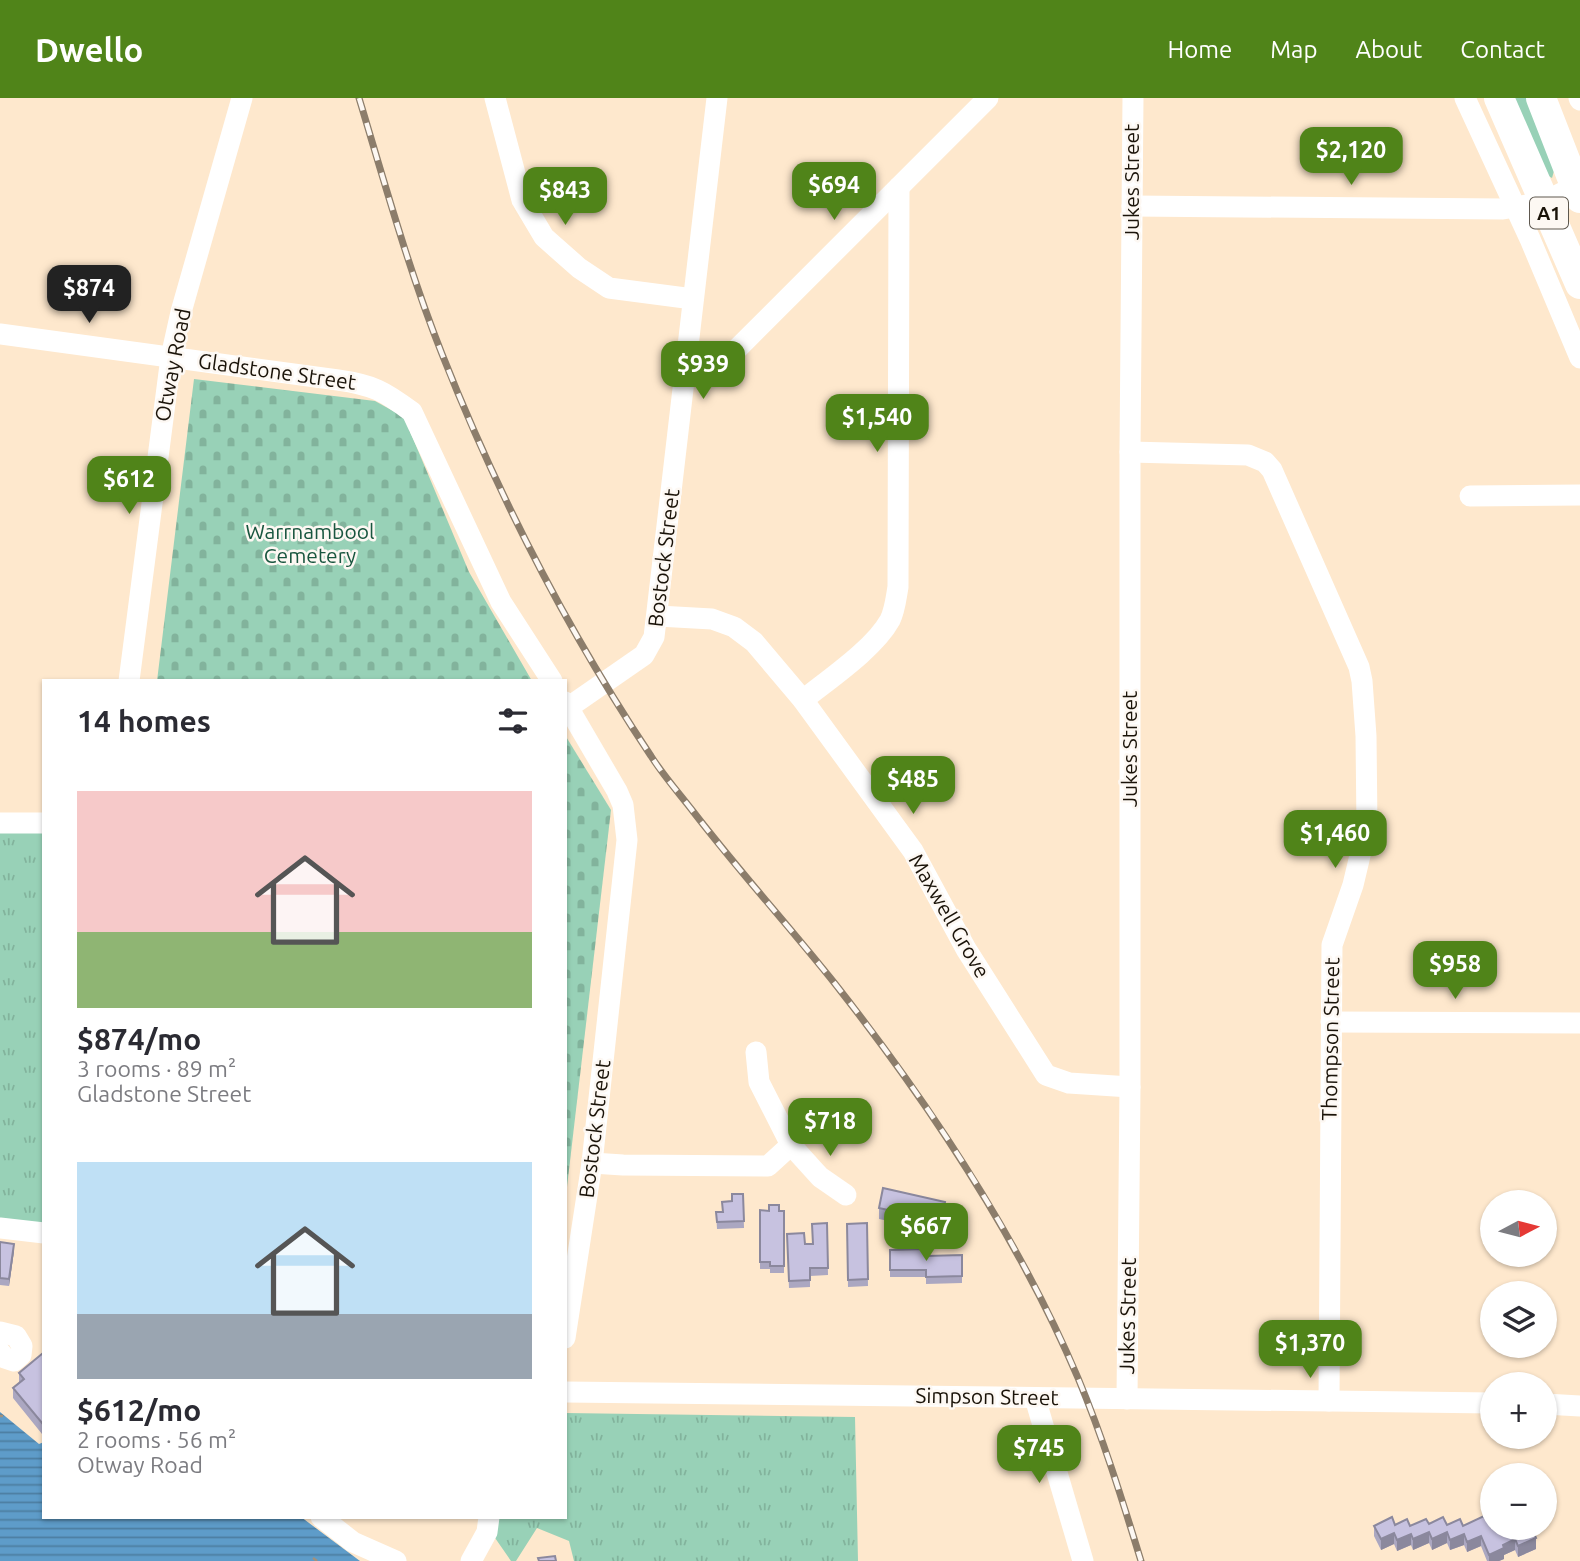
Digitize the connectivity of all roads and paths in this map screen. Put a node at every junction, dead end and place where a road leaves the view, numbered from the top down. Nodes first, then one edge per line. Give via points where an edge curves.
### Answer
1 (242, 98) edge
2 (495, 98) edge
3 (717, 98) edge
4 (1133, 98) edge
5 (1465, 98) edge
6 (1499, 98) edge
7 (1541, 98) edge
8 (982, 100) edge
9 (899, 187) junction
10 (1577, 192) edge
11 (1530, 205) junction
12 (1132, 206) junction
13 (1580, 284) edge
14 (692, 299) junction
15 (0, 334) edge
16 (172, 358) junction
17 (1580, 358) edge
18 (686, 366) junction
19 (1130, 452) junction
20 (1580, 495) edge
21 (1470, 496) dead end
22 (658, 617) junction
23 (129, 679) edge
24 (551, 679) edge
25 (803, 700) junction
26 (567, 705) edge
27 (0, 822) edge
28 (42, 823) edge
29 (1331, 1022) junction
30 (1580, 1023) edge
31 (756, 1052) dead end
32 (1130, 1087) junction
33 (791, 1145) junction
34 (592, 1163) junction
35 (846, 1195) dead end
36 (0, 1228) edge
37 (42, 1233) edge
38 (567, 1325) edge
39 (0, 1332) edge
40 (0, 1352) edge
41 (567, 1392) edge
42 (1035, 1398) junction
43 (1127, 1399) junction
44 (1329, 1401) junction
45 (1480, 1403) edge
46 (1557, 1405) edge
47 (1580, 1406) edge
48 (324, 1519) edge
49 (489, 1519) edge
50 (313, 1558) dead end
51 (317, 1561) edge
52 (396, 1561) edge
53 (471, 1561) edge
54 (1083, 1561) edge

1 - 16 street, Otway Road
2 - 14 street via 522,200 544,237 610,288
3 - 14 street, Bostock Street
4 - 12 street, Jukes Street
5 - 11 street
6 - 11 highway, A1
7 - 10 highway, A1
8 - 9 street
9 - 18 street via 732,354 712,365
9 - 25 street via 897,596 890,620 880,633
10 - 11 street
11 - 12 street
11 - 13 highway, A1
11 - 17 street
12 - 19 street, Jukes Street
14 - 18 street, Bostock Street
15 - 16 street, Gladstone Street
16 - 23 street, Otway Road
16 - 24 street, Gladstone Street via 365,384 412,412 500,601
18 - 22 street, Bostock Street
19 - 29 street, Thompson Street via 1248,455 1265,462 1359,667 1366,736 1367,826 1332,945
19 - 32 street, Jukes Street
20 - 21 street
22 - 25 street, Maxwell Grove via 712,619 734,627 754,642
22 - 26 street, Bostock Street via 644,655 589,695
25 - 32 street, Maxwell Grove via 913,850 966,949 1046,1075 1069,1083
26 - 34 street, Bostock Street via 617,791 627,827
27 - 28 street
29 - 30 street
29 - 44 street, Thompson Street
31 - 33 street via 759,1082
32 - 43 street, Jukes Street
33 - 34 street via 768,1166
33 - 35 street via 820,1177
34 - 38 street, Bostock Street
36 - 37 street
39 - 40 street via 16,1336 22,1346 14,1361
41 - 42 street, Simpson Street
42 - 43 street, Simpson Street
42 - 54 street
43 - 44 street, Simpson Street
44 - 45 street, Simpson Street
46 - 47 street
48 - 52 street via 353,1542
49 - 53 street
50 - 51 path

